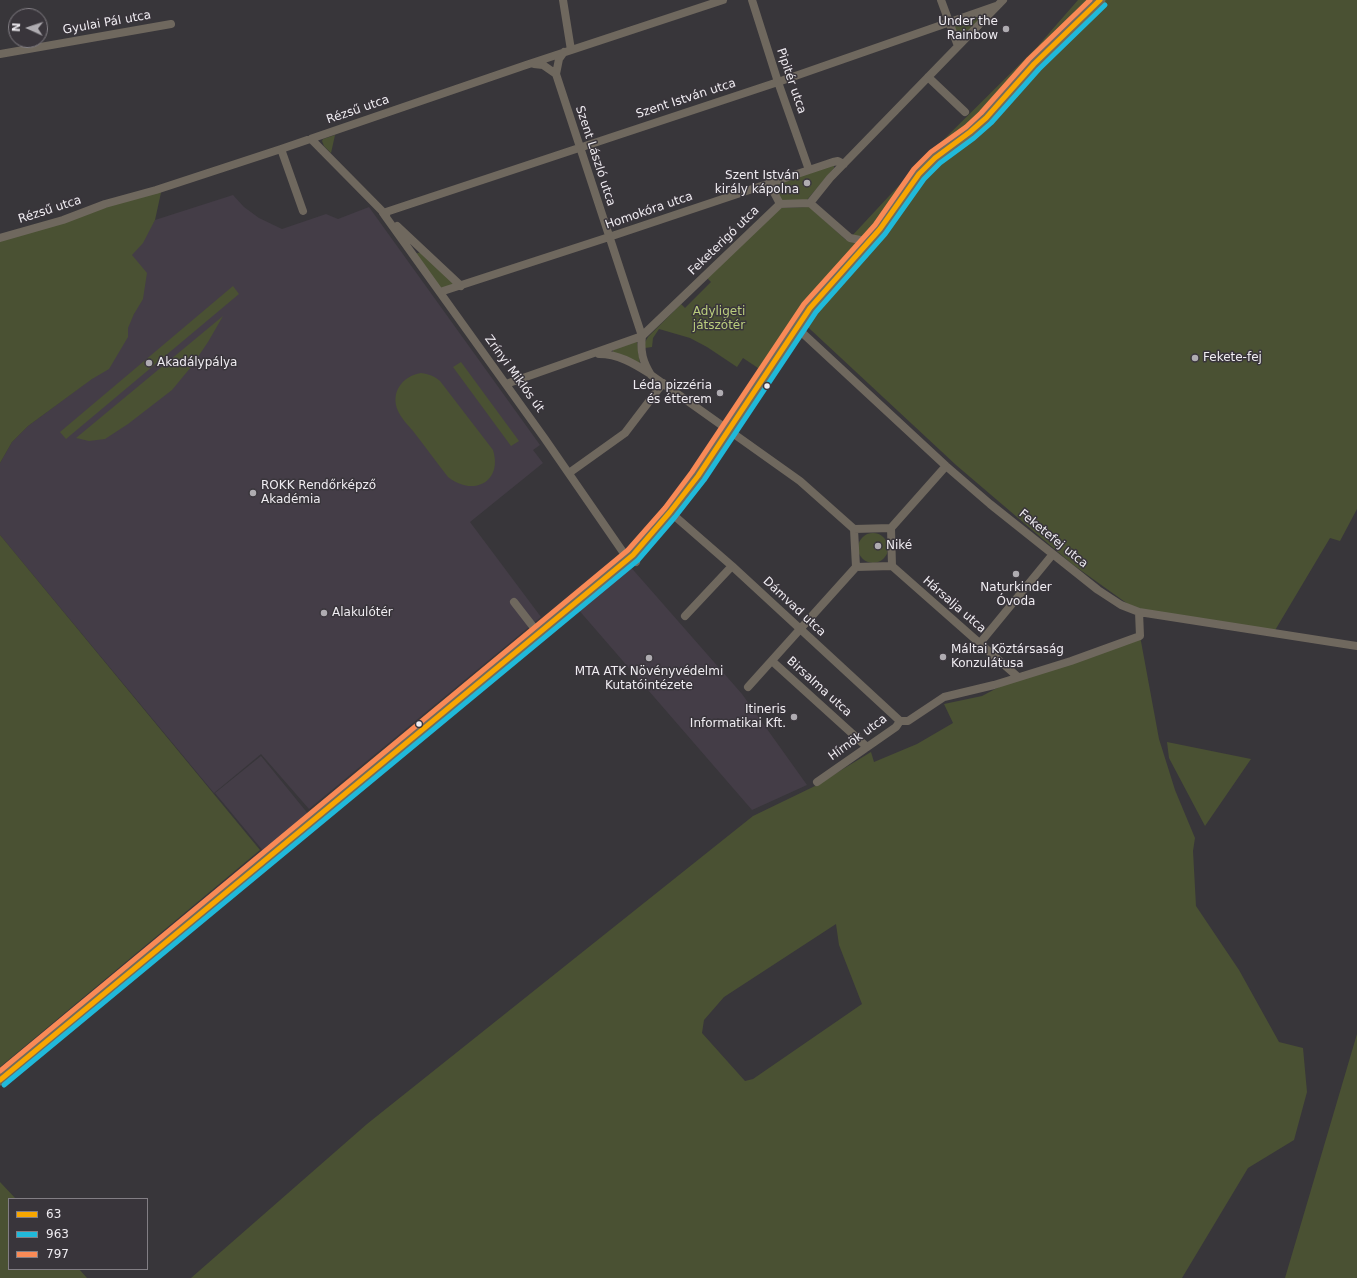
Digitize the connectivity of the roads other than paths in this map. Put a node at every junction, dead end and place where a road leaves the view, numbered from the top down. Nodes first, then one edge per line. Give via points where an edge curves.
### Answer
1 (562, 0) edge
2 (723, 0) edge
3 (752, 0) edge
4 (941, 0) edge
5 (1003, 0) edge
6 (1100, 0) edge
7 (996, 6) junction
8 (949, 23) junction
9 (171, 24) dead end
10 (958, 46) junction
11 (567, 51) junction
12 (0, 54) edge
13 (526, 65) junction
14 (556, 74) junction
15 (928, 77) junction
16 (778, 82) junction
17 (965, 112) dead end
18 (311, 138) junction
19 (579, 147) junction
20 (281, 149) junction
21 (844, 164) junction
22 (809, 170) junction
23 (770, 183) junction
24 (810, 203) junction
25 (780, 204) junction
26 (303, 211) dead end
27 (383, 213) junction
28 (609, 237) junction
29 (0, 238) edge
30 (870, 242) junction
31 (461, 286) junction
32 (440, 292) junction
33 (796, 327) junction
34 (642, 336) junction
35 (594, 353) junction
36 (651, 375) junction
37 (662, 383) junction
38 (506, 384) junction
39 (727, 428) junction
40 (946, 466) junction
41 (568, 473) junction
42 (670, 512) junction
43 (891, 528) junction
44 (854, 529) junction
45 (1054, 554) junction
46 (630, 557) junction
47 (732, 566) junction
48 (892, 566) junction
49 (856, 567) junction
50 (514, 602) dead end
51 (1139, 612) junction
52 (685, 616) dead end
53 (800, 630) junction
54 (538, 633) junction
55 (980, 643) junction
56 (1357, 646) edge
57 (772, 661) junction
58 (1018, 677) junction
59 (748, 687) dead end
60 (900, 721) junction
61 (867, 747) junction
62 (817, 782) dead end
63 (0, 1080) edge

1 - 11 street
2 - 11 street, Rézsű utca
3 - 16 street, Pipitér utca
4 - 8 street
5 - 7 street
6 - 30 street via 1034,64 986,118 925,167
7 - 8 street, Szent István utca
7 - 10 street
8 - 10 street
8 - 16 street, Szent István utca
9 - 12 street, Gyulai Pál utca
10 - 15 street
11 - 13 street, Rézsű utca
11 - 14 street via 559,59
13 - 14 street via 538,63
13 - 18 street, Rézsű utca
14 - 19 street, Szent László utca
15 - 17 street
15 - 21 street
16 - 19 street, Szent István utca
16 - 22 street, Pipitér utca
18 - 20 street, Rézsű utca
18 - 27 street, Zrínyi Miklós út
19 - 27 street, Szent István utca
19 - 28 street, Szent László utca
20 - 26 street
20 - 29 street, Rézsű utca
21 - 22 street, Homokóra utca via 838,161
21 - 24 street via 823,185
22 - 23 street, Homokóra utca
23 - 25 street
23 - 28 street, Homokóra utca
24 - 25 street
24 - 30 street via 850,238
25 - 34 street, Feketerigó utca
27 - 31 street, Zrínyi Miklós út
27 - 32 street, Zrínyi Miklós út
28 - 31 street, Homokóra utca
28 - 34 street, Szent László utca
30 - 33 street via 815,302
31 - 32 street, Homokóra utca
32 - 38 street, Zrínyi Miklós út
33 - 39 street
33 - 40 street, Feketefej utca
34 - 35 street, Feketerigó utca
34 - 36 street, Szent László utca via 642,354
35 - 36 street via 622,358
35 - 38 street, Feketerigó utca
36 - 37 street
37 - 39 street
37 - 41 street via 625,433
38 - 41 street, Zrínyi Miklós út
39 - 42 street via 698,476
39 - 44 street via 800,481
40 - 43 street
40 - 45 street, Feketefej utca
41 - 46 street, Zrínyi Miklós út
42 - 46 street
42 - 47 street, Dámvad utca
43 - 44 street
43 - 48 street
44 - 49 street
45 - 51 street, Feketefej utca via 1106,596
45 - 55 street
46 - 54 street
47 - 52 street
47 - 53 street, Dámvad utca
48 - 49 street
48 - 55 street, Hársalja utca
49 - 53 street
50 - 54 street
51 - 56 street, Feketefej utca
51 - 58 street, Hírnök utca via 1140,636
53 - 57 street
53 - 60 street, Dámvad utca
54 - 63 street
55 - 58 street, Hársalja utca
57 - 59 street
57 - 61 street, Birsalma utca
58 - 60 street, Hírnök utca via 944,697 908,721
60 - 61 street, Hírnök utca via 896,727
61 - 62 street, Hírnök utca

